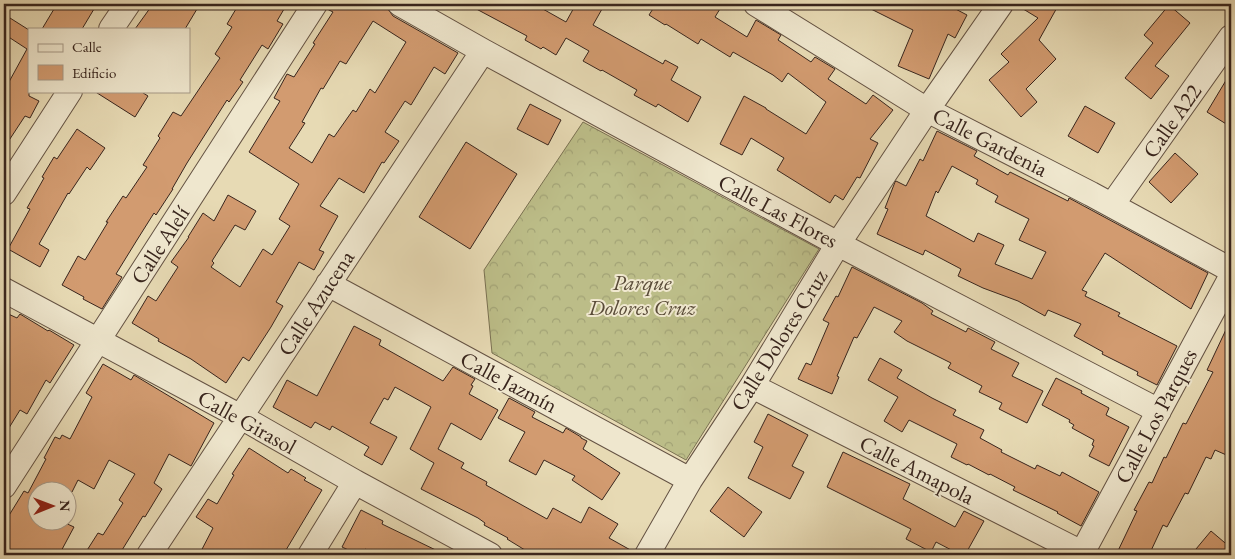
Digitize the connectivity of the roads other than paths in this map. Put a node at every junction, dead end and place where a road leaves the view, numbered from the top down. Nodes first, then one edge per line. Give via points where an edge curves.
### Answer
1 (128, 4) edge
2 (315, 4) edge
3 (400, 4) edge
4 (756, 4) edge
5 (1001, 4) edge
6 (113, 28) edge
7 (1231, 37) edge
8 (483, 51) junction
9 (69, 92) edge
10 (927, 110) junction
11 (4, 193) edge
12 (1112, 205) junction
13 (838, 244) junction
14 (1231, 270) edge
15 (1231, 277) edge
16 (328, 284) junction
17 (4, 290) edge
18 (98, 341) junction
19 (752, 386) junction
20 (1159, 411) junction
21 (241, 417) junction
22 (690, 480) junction
23 (355, 482) junction
24 (4, 486) edge
25 (1082, 554) edge
26 (149, 555) edge
27 (310, 555) edge
28 (490, 555) edge
29 (647, 555) edge

1 - 6 street
2 - 18 street, Calle Alelí
3 - 8 street, Calle Las Flores
4 - 10 street, Calle Gardenia
5 - 10 street, Calle Dolores Cruz
7 - 12 street, Calle A22
8 - 13 street, Calle Las Flores
8 - 16 street, Calle Azucena
9 - 11 street
10 - 12 street, Calle Gardenia
10 - 13 street, Calle Dolores Cruz
12 - 14 street, Calle Gardenia
13 - 19 street, Calle Dolores Cruz
13 - 20 street, Calle Las Flores
15 - 20 street, Calle Los Parques
16 - 21 street, Calle Azucena
16 - 22 street, Calle Jazmín
17 - 18 street, Calle Girasol
18 - 21 street, Calle Girasol
18 - 24 street, Calle Alelí
19 - 22 street, Calle Dolores Cruz
19 - 25 street, Calle Amapola
20 - 25 street, Calle Los Parques
21 - 23 street, Calle Girasol
21 - 26 street, Calle Azucena
22 - 29 street, Calle Dolores Cruz
23 - 27 street
23 - 28 street, Calle Girasol

